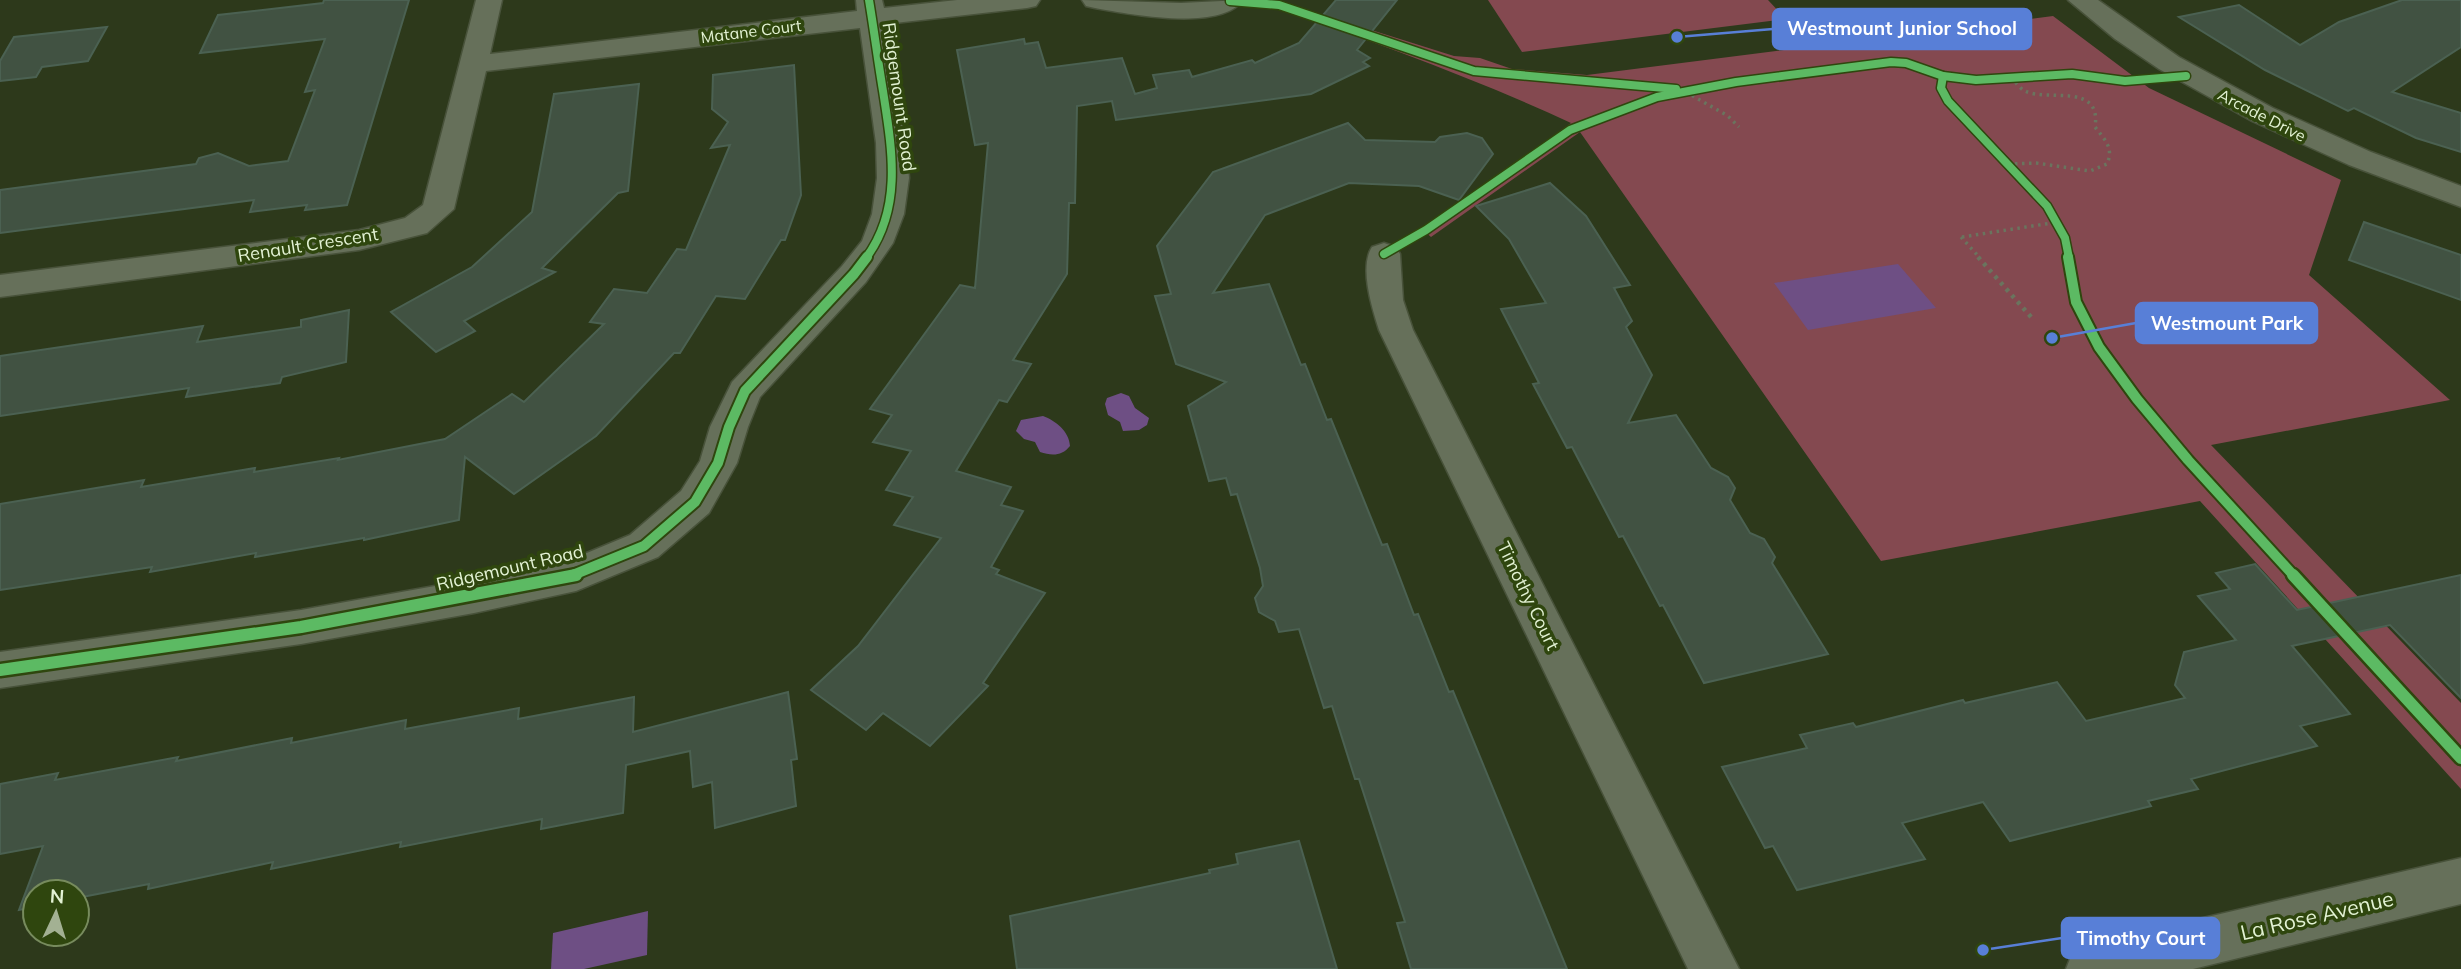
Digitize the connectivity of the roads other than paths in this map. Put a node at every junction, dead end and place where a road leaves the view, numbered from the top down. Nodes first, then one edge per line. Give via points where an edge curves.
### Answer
1 (489, 0) edge
2 (1027, 0) edge
3 (1095, 0) edge
4 (1230, 0) edge
5 (2081, 0) edge
6 (870, 9) edge
7 (474, 64) junction
8 (2461, 197) edge
9 (1384, 254) road end
10 (0, 286) edge
11 (0, 670) edge
12 (2461, 881) edge
13 (1714, 969) edge
14 (2091, 969) edge

1 - 7 street, Renault Crescent
2 - 6 street, Matane Court
3 - 4 street via 1181,11
5 - 8 street, Arcade Drive via 2148,51 2246,108 2315,141
6 - 7 street, Matane Court
6 - 11 street, Ridgemount Road via 893,178 888,214 877,243 745,391 718,463 695,502 644,546 576,575 474,596 301,627
7 - 10 street, Renault Crescent via 438,209 416,226 359,240
9 - 13 street, Timothy Court via 1386,300 1396,330
12 - 14 street, La Rose Avenue

